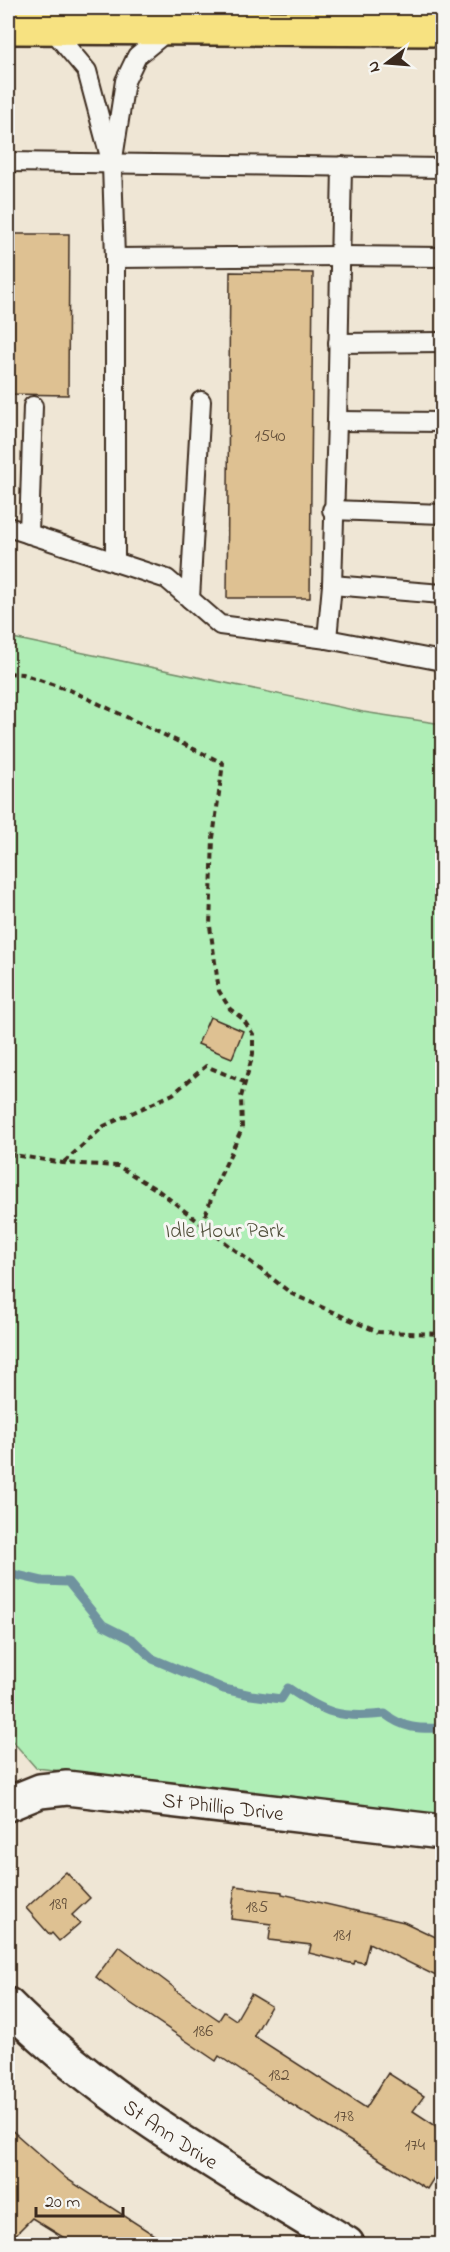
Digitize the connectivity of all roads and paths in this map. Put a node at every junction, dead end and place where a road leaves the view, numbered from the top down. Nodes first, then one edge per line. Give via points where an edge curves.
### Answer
1 (8, 27) edge
2 (50, 27) junction
3 (172, 28) junction
4 (442, 29) edge
5 (8, 162) edge
6 (112, 165) junction
7 (342, 166) junction
8 (442, 168) edge
9 (340, 256) junction
10 (442, 257) edge
11 (115, 258) junction
12 (442, 342) edge
13 (338, 343) junction
14 (201, 400) dead end
15 (33, 406) dead end
16 (337, 421) junction
17 (442, 422) edge
18 (333, 510) junction
19 (442, 513) edge
20 (8, 527) edge
21 (29, 534) junction
22 (115, 562) junction
23 (332, 585) junction
24 (442, 594) edge
25 (190, 599) junction
26 (327, 639) junction
27 (442, 662) edge
28 (8, 673) edge
29 (244, 1082) junction
30 (8, 1154) edge
31 (63, 1163) junction
32 (202, 1225) junction
33 (442, 1334) edge
34 (8, 1804) edge
35 (442, 1832) edge
36 (8, 2005) edge
37 (347, 2244) edge

1 - 2 highway
2 - 3 highway
2 - 6 lane via 87,71
3 - 4 highway
3 - 6 lane via 137,57 125,81
5 - 6 lane
6 - 7 lane
6 - 11 lane
7 - 8 lane
7 - 9 lane
9 - 10 lane
9 - 11 lane
9 - 13 lane
11 - 22 lane
12 - 13 lane
13 - 16 lane
14 - 25 lane
15 - 21 lane
16 - 17 lane
16 - 18 lane
18 - 19 lane
18 - 23 lane
20 - 21 lane
21 - 22 lane
22 - 25 lane via 167,579
23 - 24 lane
23 - 26 lane
25 - 26 lane via 220,625
26 - 27 lane
28 - 29 path via 72,691 223,763 213,838 210,926 219,991 253,1034 253,1054
29 - 31 path via 206,1066 172,1094 104,1126
29 - 32 path via 243,1129
30 - 31 path
31 - 32 path via 118,1166 159,1191
32 - 33 path via 292,1294 378,1332
34 - 35 street, St Phillip Drive via 40,1791 67,1788
36 - 37 street, St Ann Drive via 115,2096

